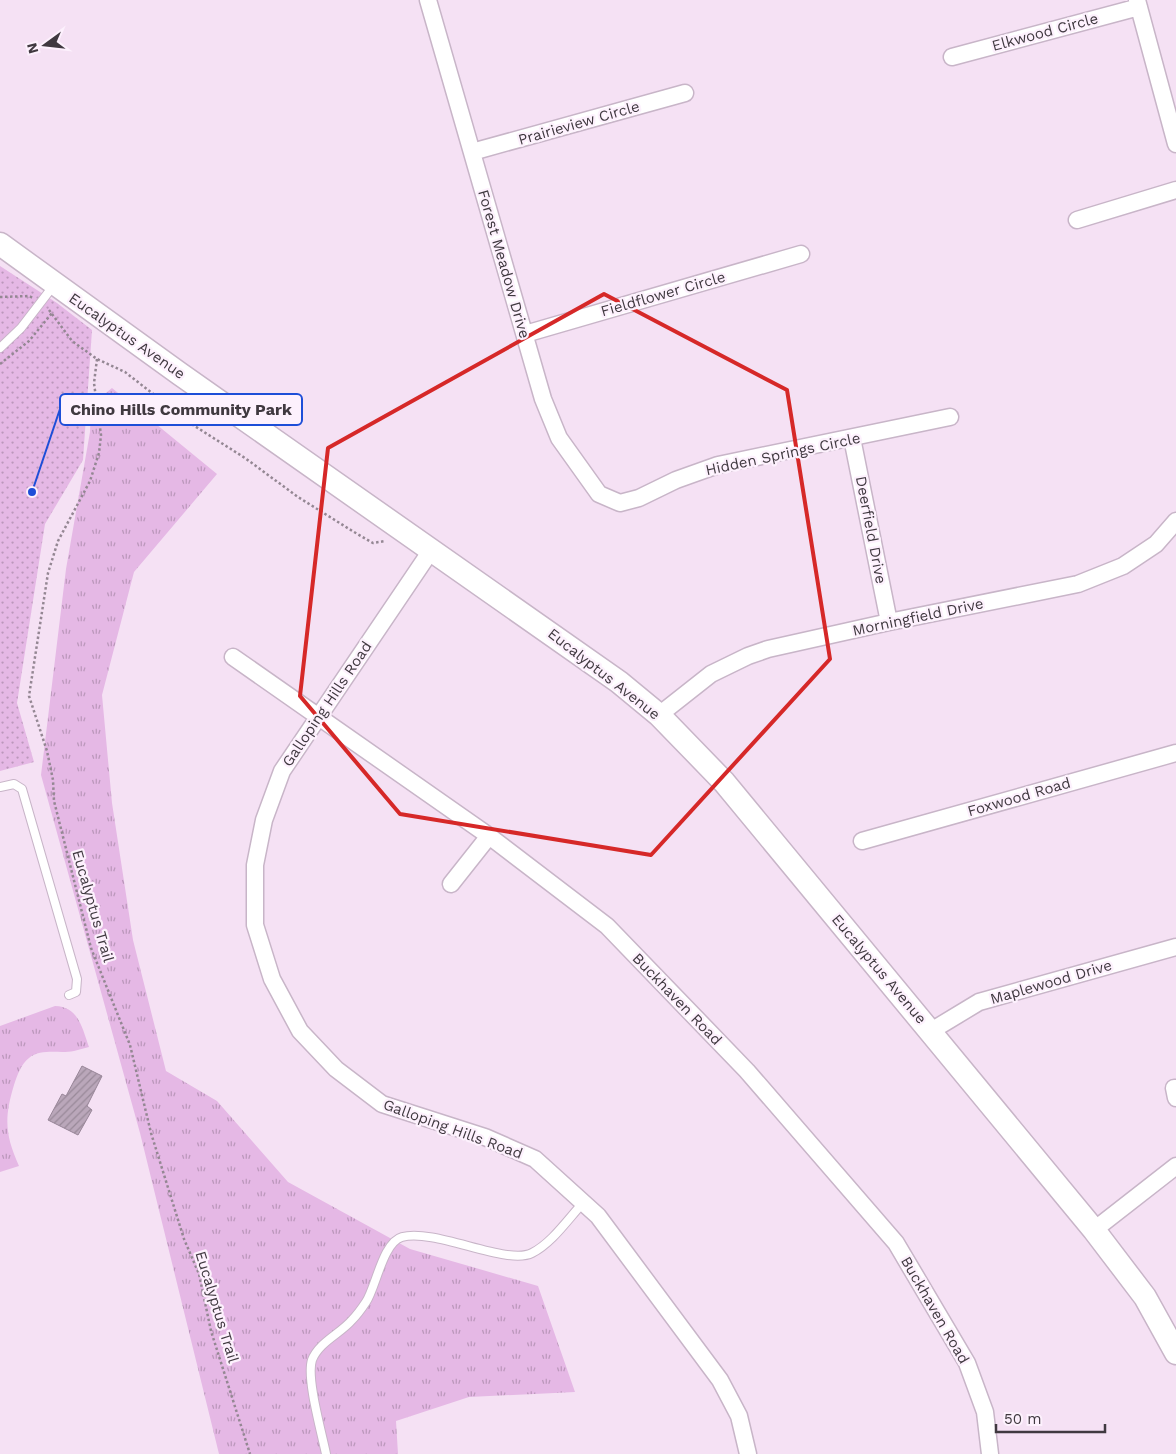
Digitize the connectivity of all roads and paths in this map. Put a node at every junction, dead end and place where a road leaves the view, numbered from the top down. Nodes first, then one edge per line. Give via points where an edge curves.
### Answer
1 (428, 0) edge
2 (1138, 4) edge
3 (952, 57) dead end
4 (685, 93) dead end
5 (1176, 144) edge
6 (472, 152) junction
7 (1176, 190) edge
8 (1077, 220) dead end
9 (0, 244) edge
10 (800, 254) dead end
11 (54, 285) junction
12 (0, 297) edge
13 (41, 303) junction
14 (52, 313) junction
15 (525, 334) junction
16 (0, 348) edge
17 (98, 359) junction
18 (0, 364) edge
19 (950, 418) dead end
20 (852, 438) junction
21 (620, 503) joint
22 (1176, 521) edge
23 (398, 526) junction
24 (432, 549) junction
25 (889, 622) junction
26 (233, 657) dead end
27 (659, 715) junction
28 (318, 717) junction
29 (1176, 753) edge
30 (0, 787) edge
31 (489, 836) junction
32 (862, 841) dead end
33 (452, 884) dead end
34 (1176, 947) edge
35 (69, 995) dead end
36 (931, 1031) junction
37 (1176, 1166) edge
38 (583, 1203) junction
39 (1094, 1230) junction
40 (1176, 1353) edge
41 (250, 1454) edge
42 (326, 1454) edge
43 (748, 1454) edge
44 (990, 1454) edge

1 - 6 street, Forest Meadow Drive
2 - 3 street, Elkwood Circle
2 - 5 street
4 - 6 street, Prairieview Circle
6 - 15 street, Forest Meadow Drive
7 - 8 street
9 - 11 street, Eucalyptus Avenue
10 - 15 street, Fieldflower Circle
11 - 13 lane
11 - 23 street, Eucalyptus Avenue
12 - 13 path via 29,296
13 - 14 path
13 - 16 lane
14 - 17 path via 66,335
14 - 18 path via 29,341
15 - 21 street, Forest Meadow Drive via 543,399 560,438 599,494
17 - 23 path via 125,372 193,425 358,535 378,543 386,540
17 - 41 path, Eucalyptus Trail via 94,383 101,435 99,454 90,481 58,541 48,573 30,696 47,751 54,801 91,948 130,1045 151,1133 184,1239 199,1274 211,1331
19 - 20 street, Hidden Springs Circle
20 - 21 street, Hidden Springs Circle via 718,465
20 - 25 street, Deerfield Drive
22 - 25 street, Morningfield Drive via 1156,544 1123,566 1078,584
23 - 24 street, Eucalyptus Avenue
24 - 27 street, Eucalyptus Avenue via 619,682
24 - 28 street, Galloping Hills Road
25 - 27 street, Morningfield Drive via 748,656 711,674
26 - 28 street, Buckhaven Road
27 - 36 street, Eucalyptus Avenue via 724,782
28 - 31 street, Buckhaven Road
28 - 38 street, Galloping Hills Road via 282,771 264,820 255,865 255,925 272,979 300,1031 336,1069 382,1104 485,1137 534,1159
29 - 32 street, Foxwood Road
30 - 35 lane via 14,784 22,789 77,979 76,992
31 - 33 street
31 - 44 street, Buckhaven Road via 607,926 747,1071 896,1243 967,1363 985,1412
34 - 36 street, Maplewood Drive via 978,1002
36 - 39 street, Eucalyptus Avenue
37 - 39 street
38 - 42 lane via 543,1246 530,1254 513,1255 417,1234 399,1238 388,1248 367,1300 352,1321 326,1342 312,1360 312,1385
38 - 43 street, Galloping Hills Road via 598,1216 720,1380 739,1416
39 - 40 street, Eucalyptus Avenue via 1145,1297

